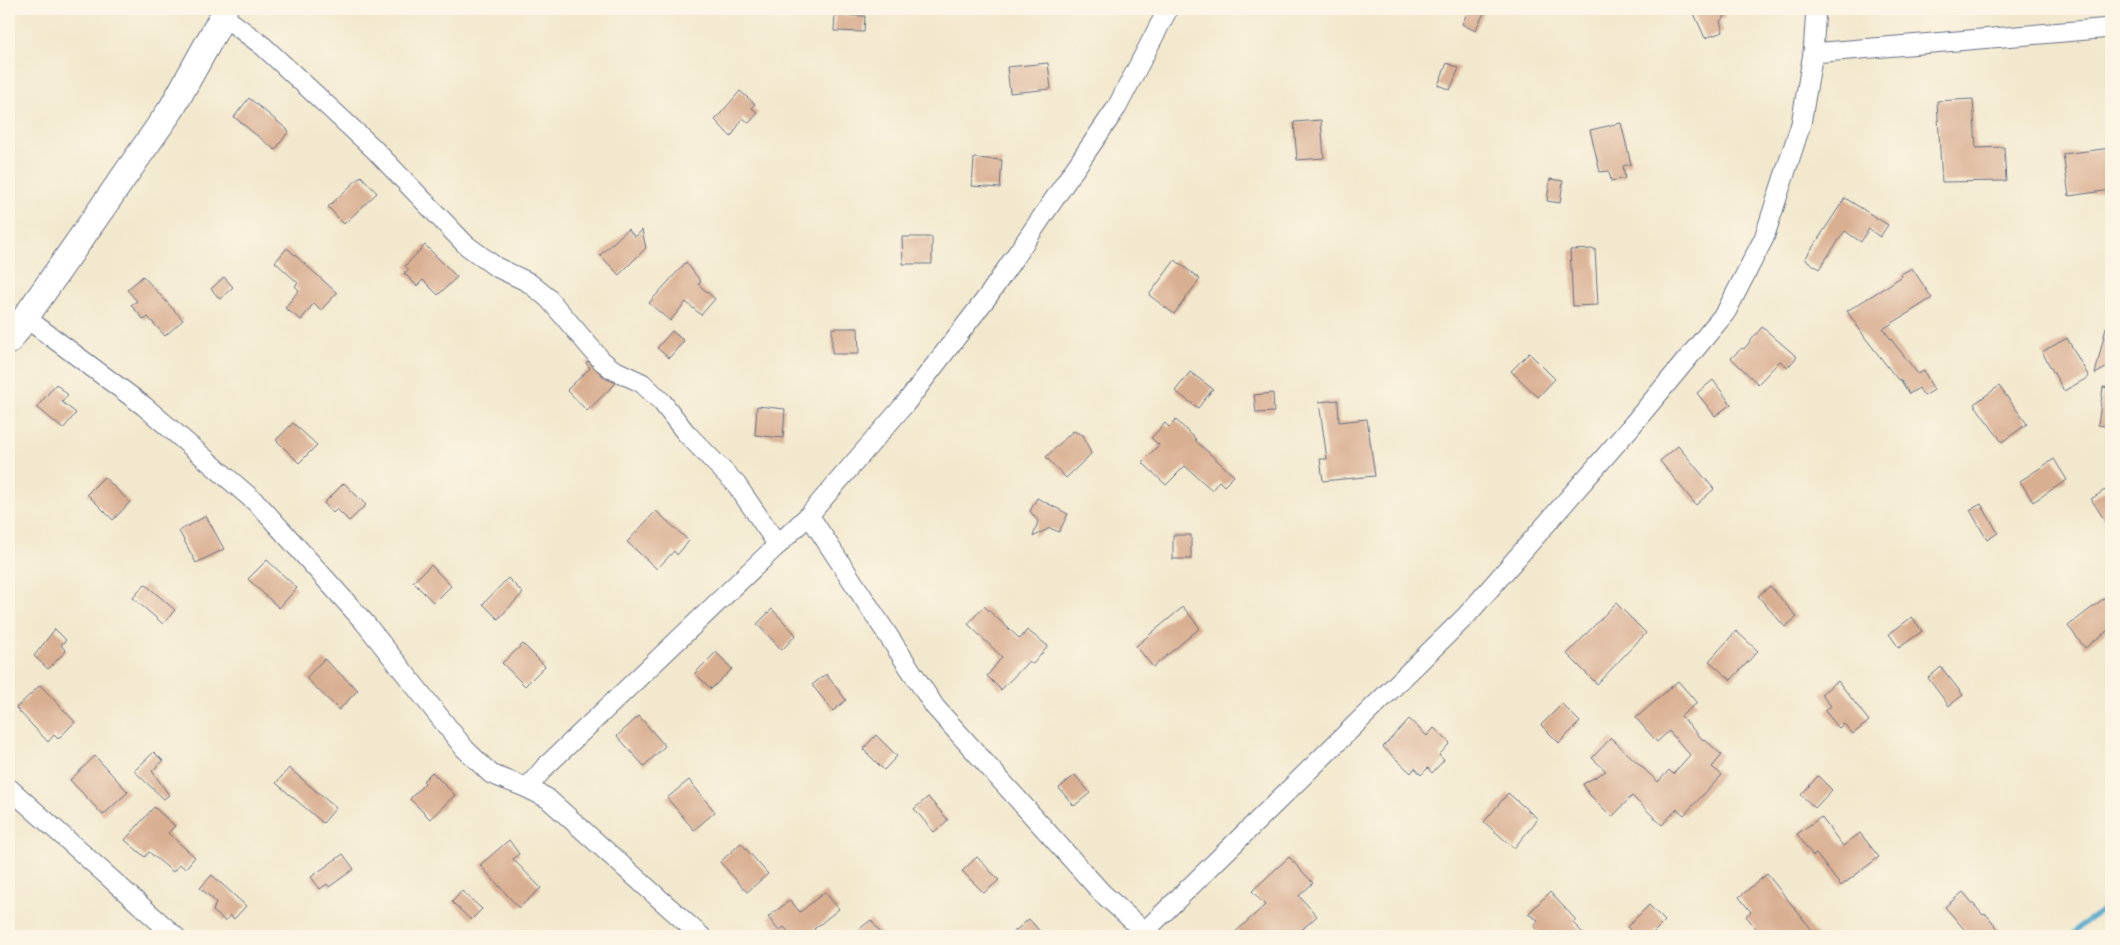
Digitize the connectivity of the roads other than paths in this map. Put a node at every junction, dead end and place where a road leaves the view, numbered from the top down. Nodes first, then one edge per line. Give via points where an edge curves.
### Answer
1 (1168, 9) edge
2 (1816, 9) edge
3 (223, 12) edge
4 (2111, 28) edge
5 (1813, 52) junction
6 (26, 318) junction
7 (9, 341) edge
8 (809, 515) junction
9 (778, 545) junction
10 (9, 788) edge
11 (527, 788) junction
12 (1142, 933) edge
13 (175, 936) edge
14 (701, 936) edge

1 - 8 street via 1117,107 988,296 905,404
2 - 5 street
3 - 6 street via 172,108
3 - 9 street via 373,148 466,245 496,268 528,282 548,298 602,361 642,383 662,402 736,484
4 - 5 street
5 - 12 street via 1801,124 1776,203 1764,238 1726,312 1467,615
6 - 7 street
6 - 11 street via 144,406 259,505 365,623 466,749 491,774
8 - 9 street
8 - 12 street via 935,707
9 - 11 street via 545,767
10 - 13 street
11 - 14 street via 547,798

